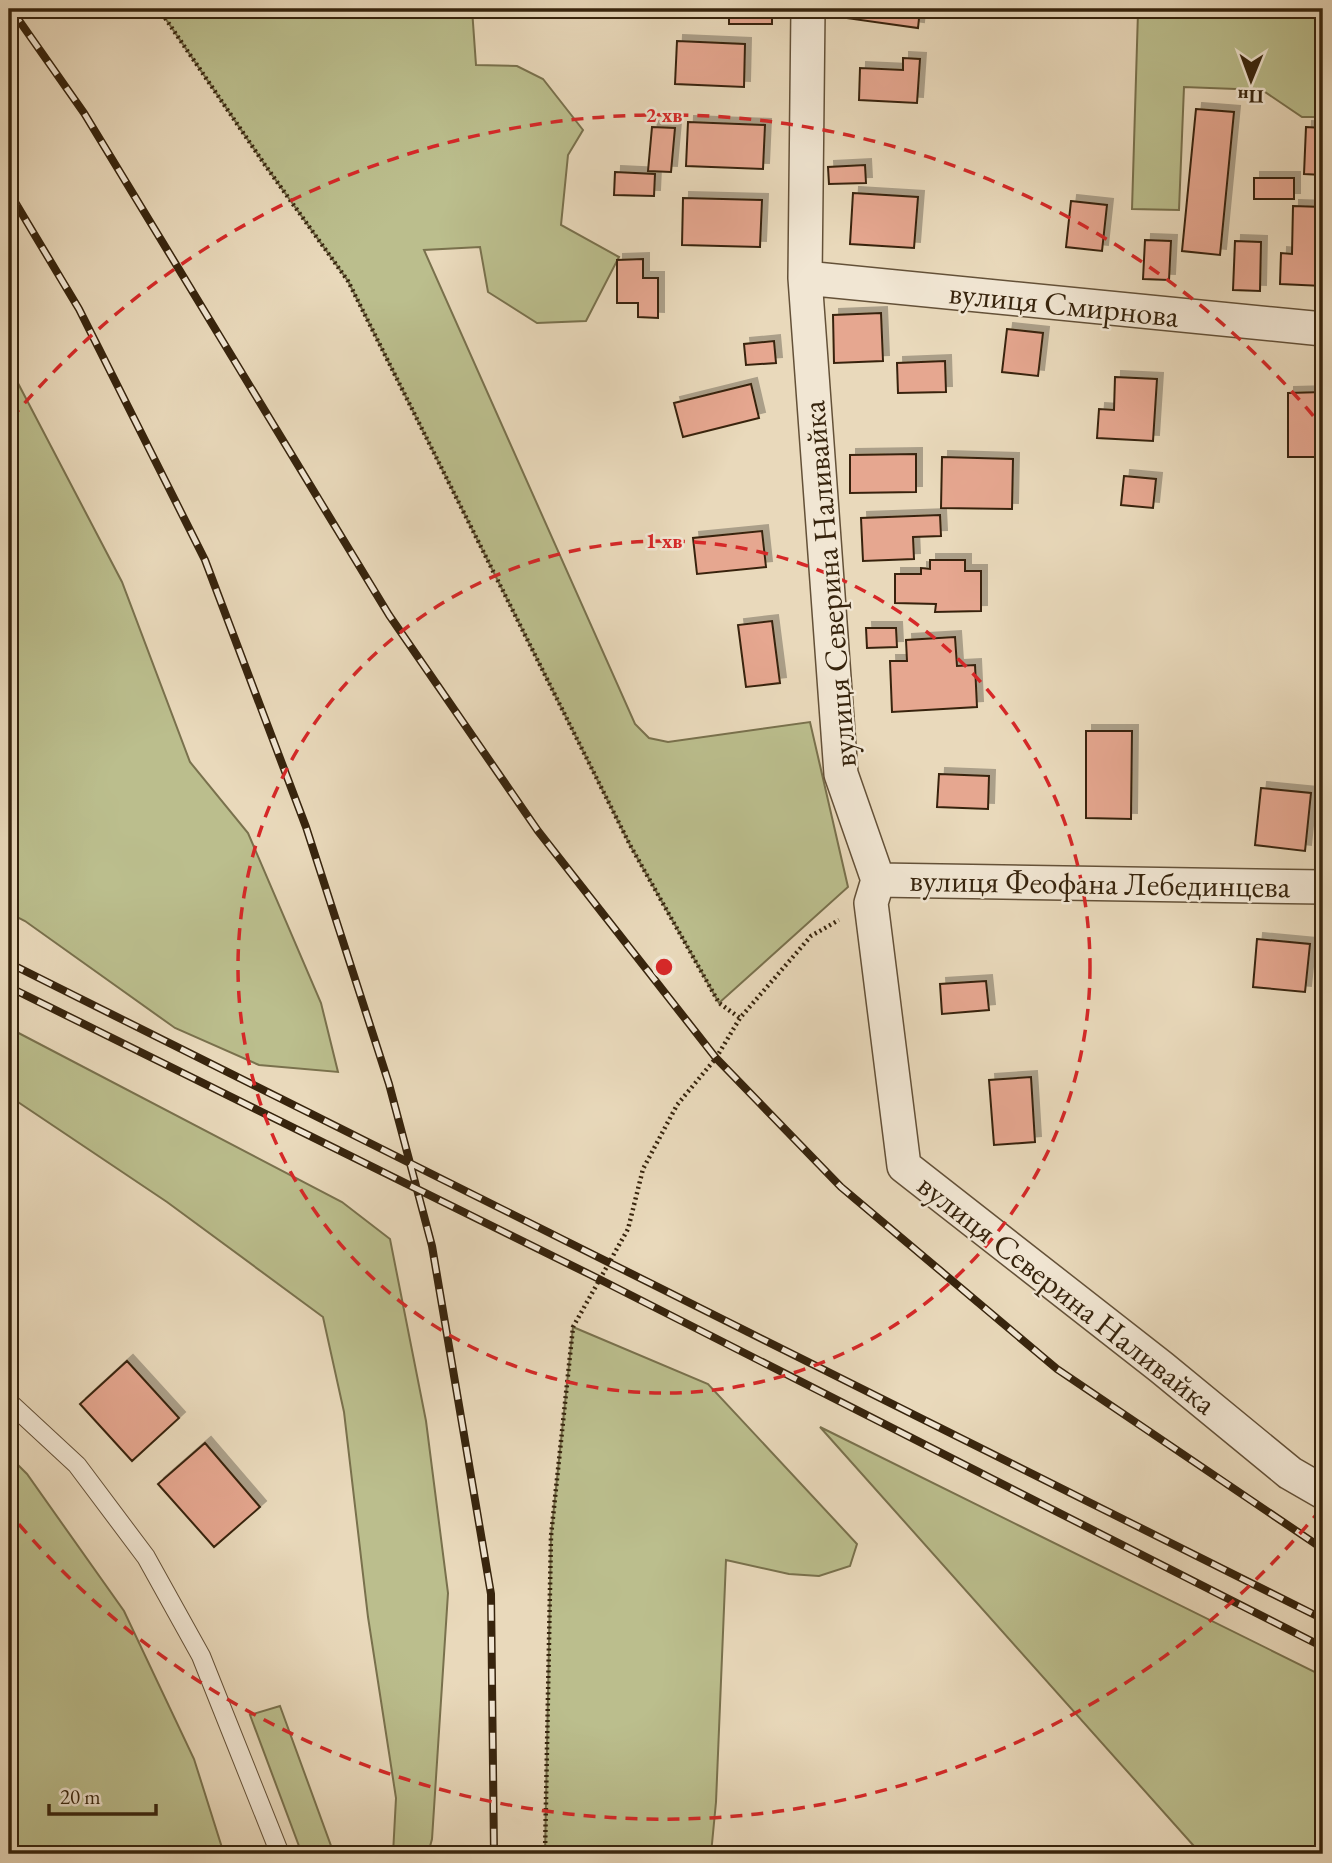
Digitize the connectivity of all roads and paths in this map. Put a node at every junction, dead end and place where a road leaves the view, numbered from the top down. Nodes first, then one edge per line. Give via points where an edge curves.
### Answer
1 (159, 9) edge
2 (808, 9) edge
3 (804, 278) junction
4 (1323, 329) edge
5 (1323, 887) edge
6 (874, 891) junction
7 (740, 1018) junction
8 (9, 1402) edge
9 (1323, 1492) edge
10 (280, 1854) edge
11 (545, 1854) edge

1 - 7 path via 348,281 630,845 719,1003
2 - 3 street, вулиця Северина Наливайка
3 - 4 street, вулиця Смирнова
3 - 6 street, вулиця Северина Наливайка via 841,774
5 - 6 street, вулиця Феофана Лебединцева
6 - 7 path via 811,936
6 - 9 street, вулиця Северина Наливайка via 904,1166 1290,1473
7 - 11 path via 716,1058 677,1105 643,1169 628,1229 573,1327 551,1536
8 - 10 lane via 77,1465 146,1557 201,1656

